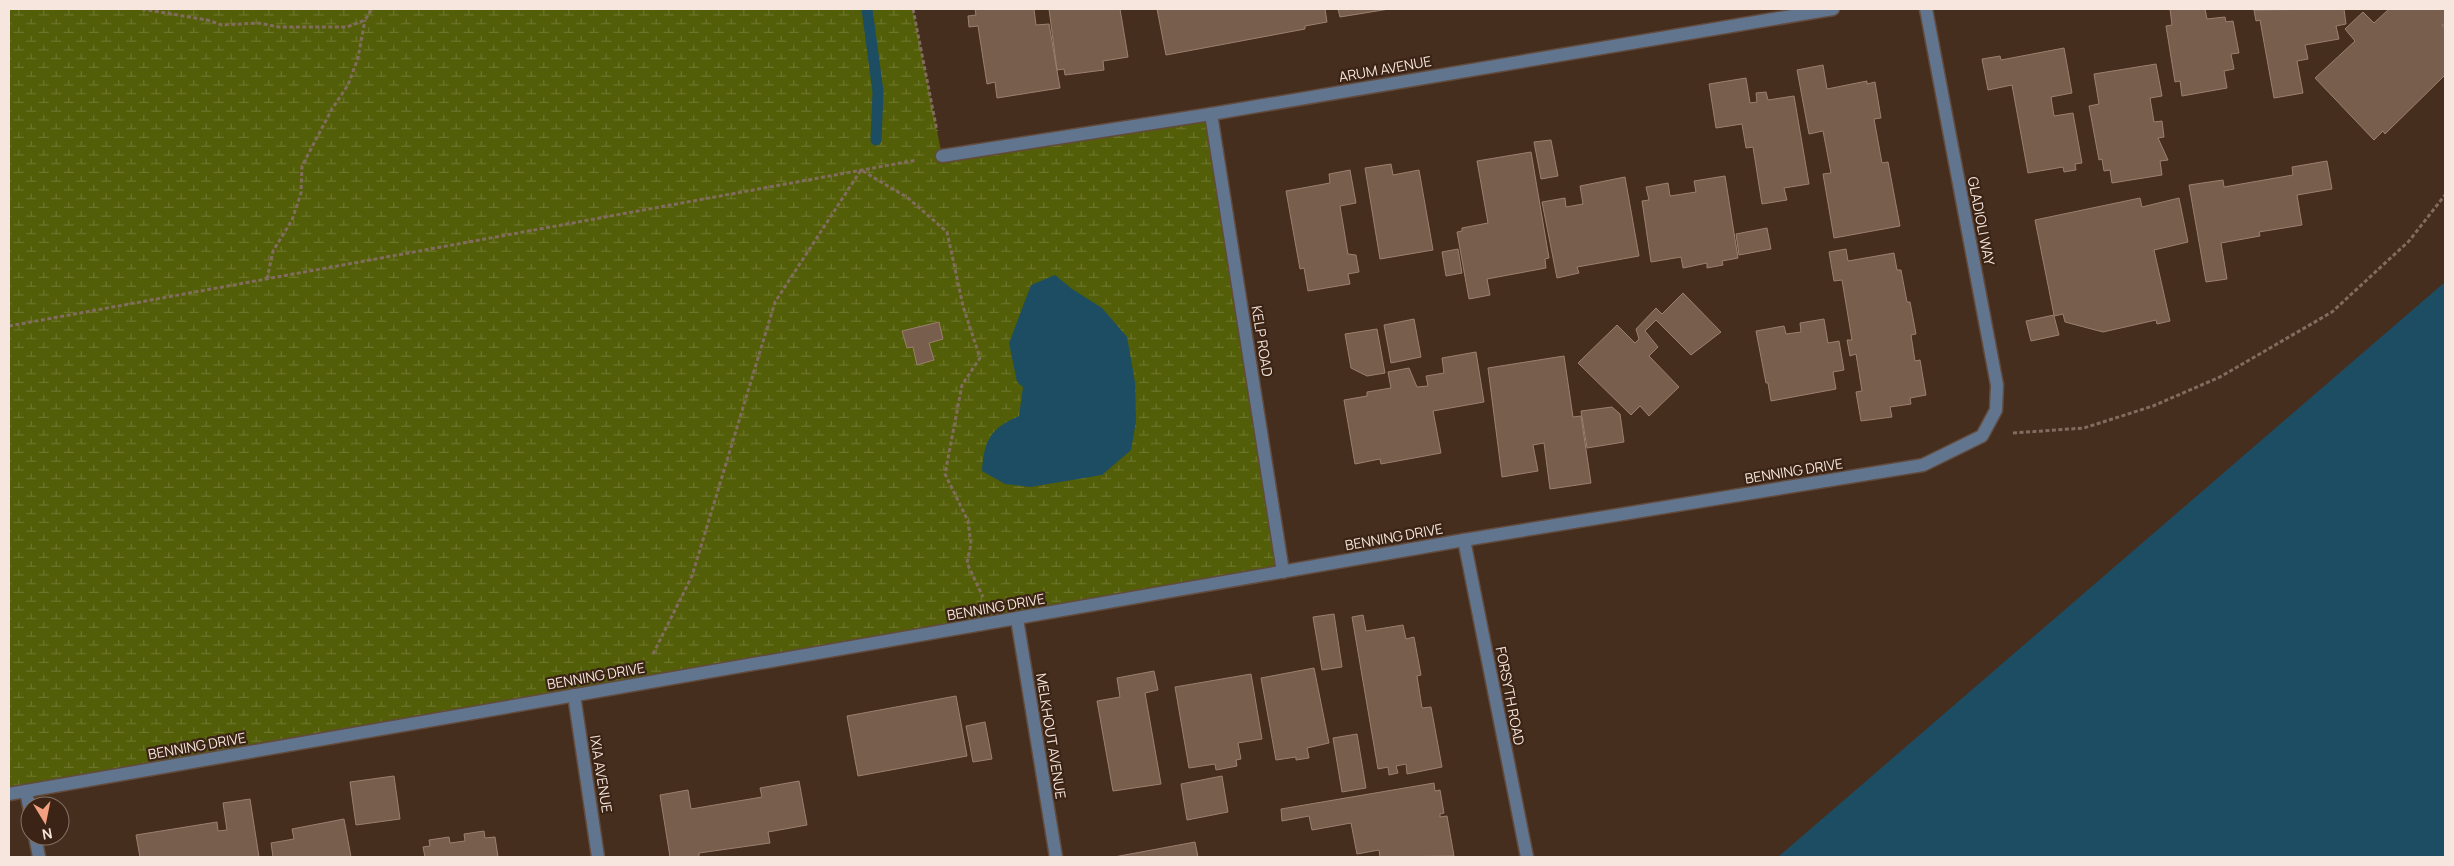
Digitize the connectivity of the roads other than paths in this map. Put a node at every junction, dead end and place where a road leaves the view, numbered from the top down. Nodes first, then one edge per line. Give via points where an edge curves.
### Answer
1 (1833, 9) edge
2 (1926, 9) edge
3 (1211, 114) junction
4 (942, 156) road end
5 (1982, 436) joint
6 (1464, 540) junction
7 (1283, 572) junction
8 (1017, 618) junction
9 (574, 695) junction
10 (26, 791) junction
11 (9, 794) edge
12 (27, 796) edge
13 (598, 857) edge
14 (1056, 857) edge
15 (1527, 857) edge

1 - 3 street, ARUM AVENUE
2 - 5 street, GLADIOLI WAY via 1997,385 1996,410
3 - 4 street, ARUM AVENUE
3 - 7 street, KELP ROAD
5 - 6 street, BENNING DRIVE via 1923,465
6 - 7 street, BENNING DRIVE
6 - 15 street, FORSYTH ROAD
7 - 8 street, BENNING DRIVE
8 - 9 street, BENNING DRIVE
8 - 14 street, MELKHOUT AVENUE
9 - 10 street, BENNING DRIVE
9 - 13 street, IXIA AVENUE
10 - 11 street, BENNING DRIVE
10 - 12 street

